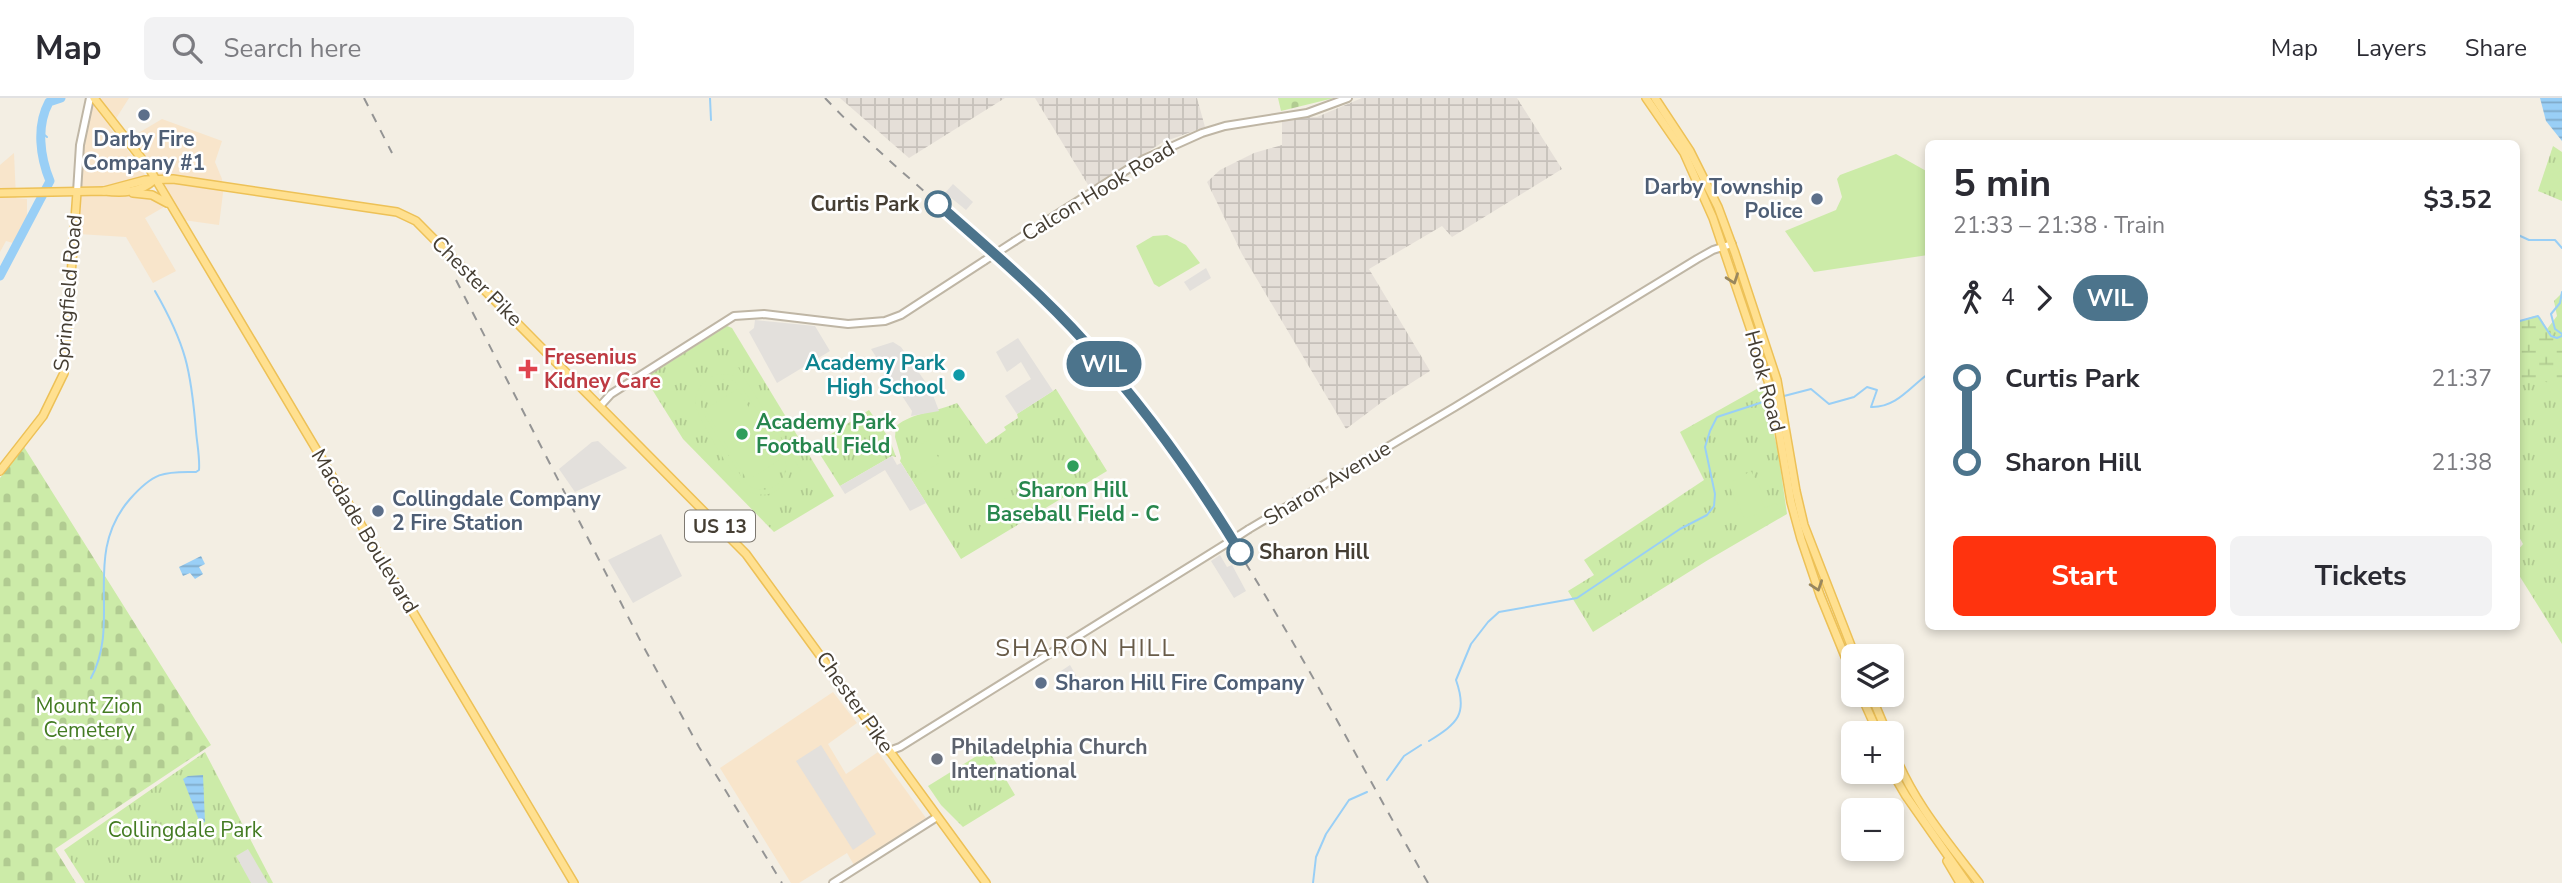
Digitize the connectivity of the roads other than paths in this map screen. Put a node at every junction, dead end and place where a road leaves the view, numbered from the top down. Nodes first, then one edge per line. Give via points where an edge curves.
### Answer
1 (92, 98) edge
2 (1348, 98) edge
3 (1646, 98) edge
4 (1655, 98) edge
5 (155, 180) junction
6 (104, 191) junction
7 (77, 192) junction
8 (0, 193) edge
9 (125, 193) junction
10 (169, 204) junction
11 (1732, 244) junction
12 (1722, 247) junction
13 (1777, 398) junction
14 (601, 405) junction
15 (0, 471) edge
16 (1850, 644) edge
17 (1841, 647) edge
18 (889, 751) junction
19 (1904, 775) edge
20 (1899, 784) edge
21 (937, 817) junction
22 (1942, 848) junction
23 (574, 883) edge
24 (833, 883) edge
25 (986, 883) edge
26 (1960, 883) edge
27 (1967, 883) edge
28 (1979, 883) edge

1 - 5 main road
1 - 7 street, Springfield Road via 79,151
2 - 14 street, Calcon Hook Road, bridge via 1307,113 1225,126 1166,148 885,321 848,324 764,314 734,316 611,394
3 - 12 main road, Hook Road via 1690,165
4 - 11 main road, Hook Road via 1690,151
5 - 6 main road, US 13
5 - 9 main road, US 13
5 - 10 main road, Macdade Boulevard
5 - 14 main road, Chester Pike / US 13 via 177,179 409,216
6 - 7 main road, US 13
6 - 9 main road, US 13
7 - 8 main road, US 13
7 - 15 main road, Springfield Road via 64,373 43,416
9 - 10 main road via 149,194
10 - 23 main road, Macdade Boulevard
11 - 12 street, Sharon Avenue
11 - 13 main road, Hook Road via 1769,353
12 -> 13 main road, Hook Road
12 - 18 street, Sharon Avenue, bridge via 1249,529
13 - 16 main road, Hook Road via 1801,512
13 -> 17 main road, Hook Road via 1795,520
14 - 18 main road, Chester Pike / US 13 via 746,554
18 - 21 main road, Chester Pike / US 13
19 - 28 main road
20 - 22 main road
21 - 24 street
21 - 25 main road, Chester Pike / US 13
22 - 26 main road
22 - 27 main road

